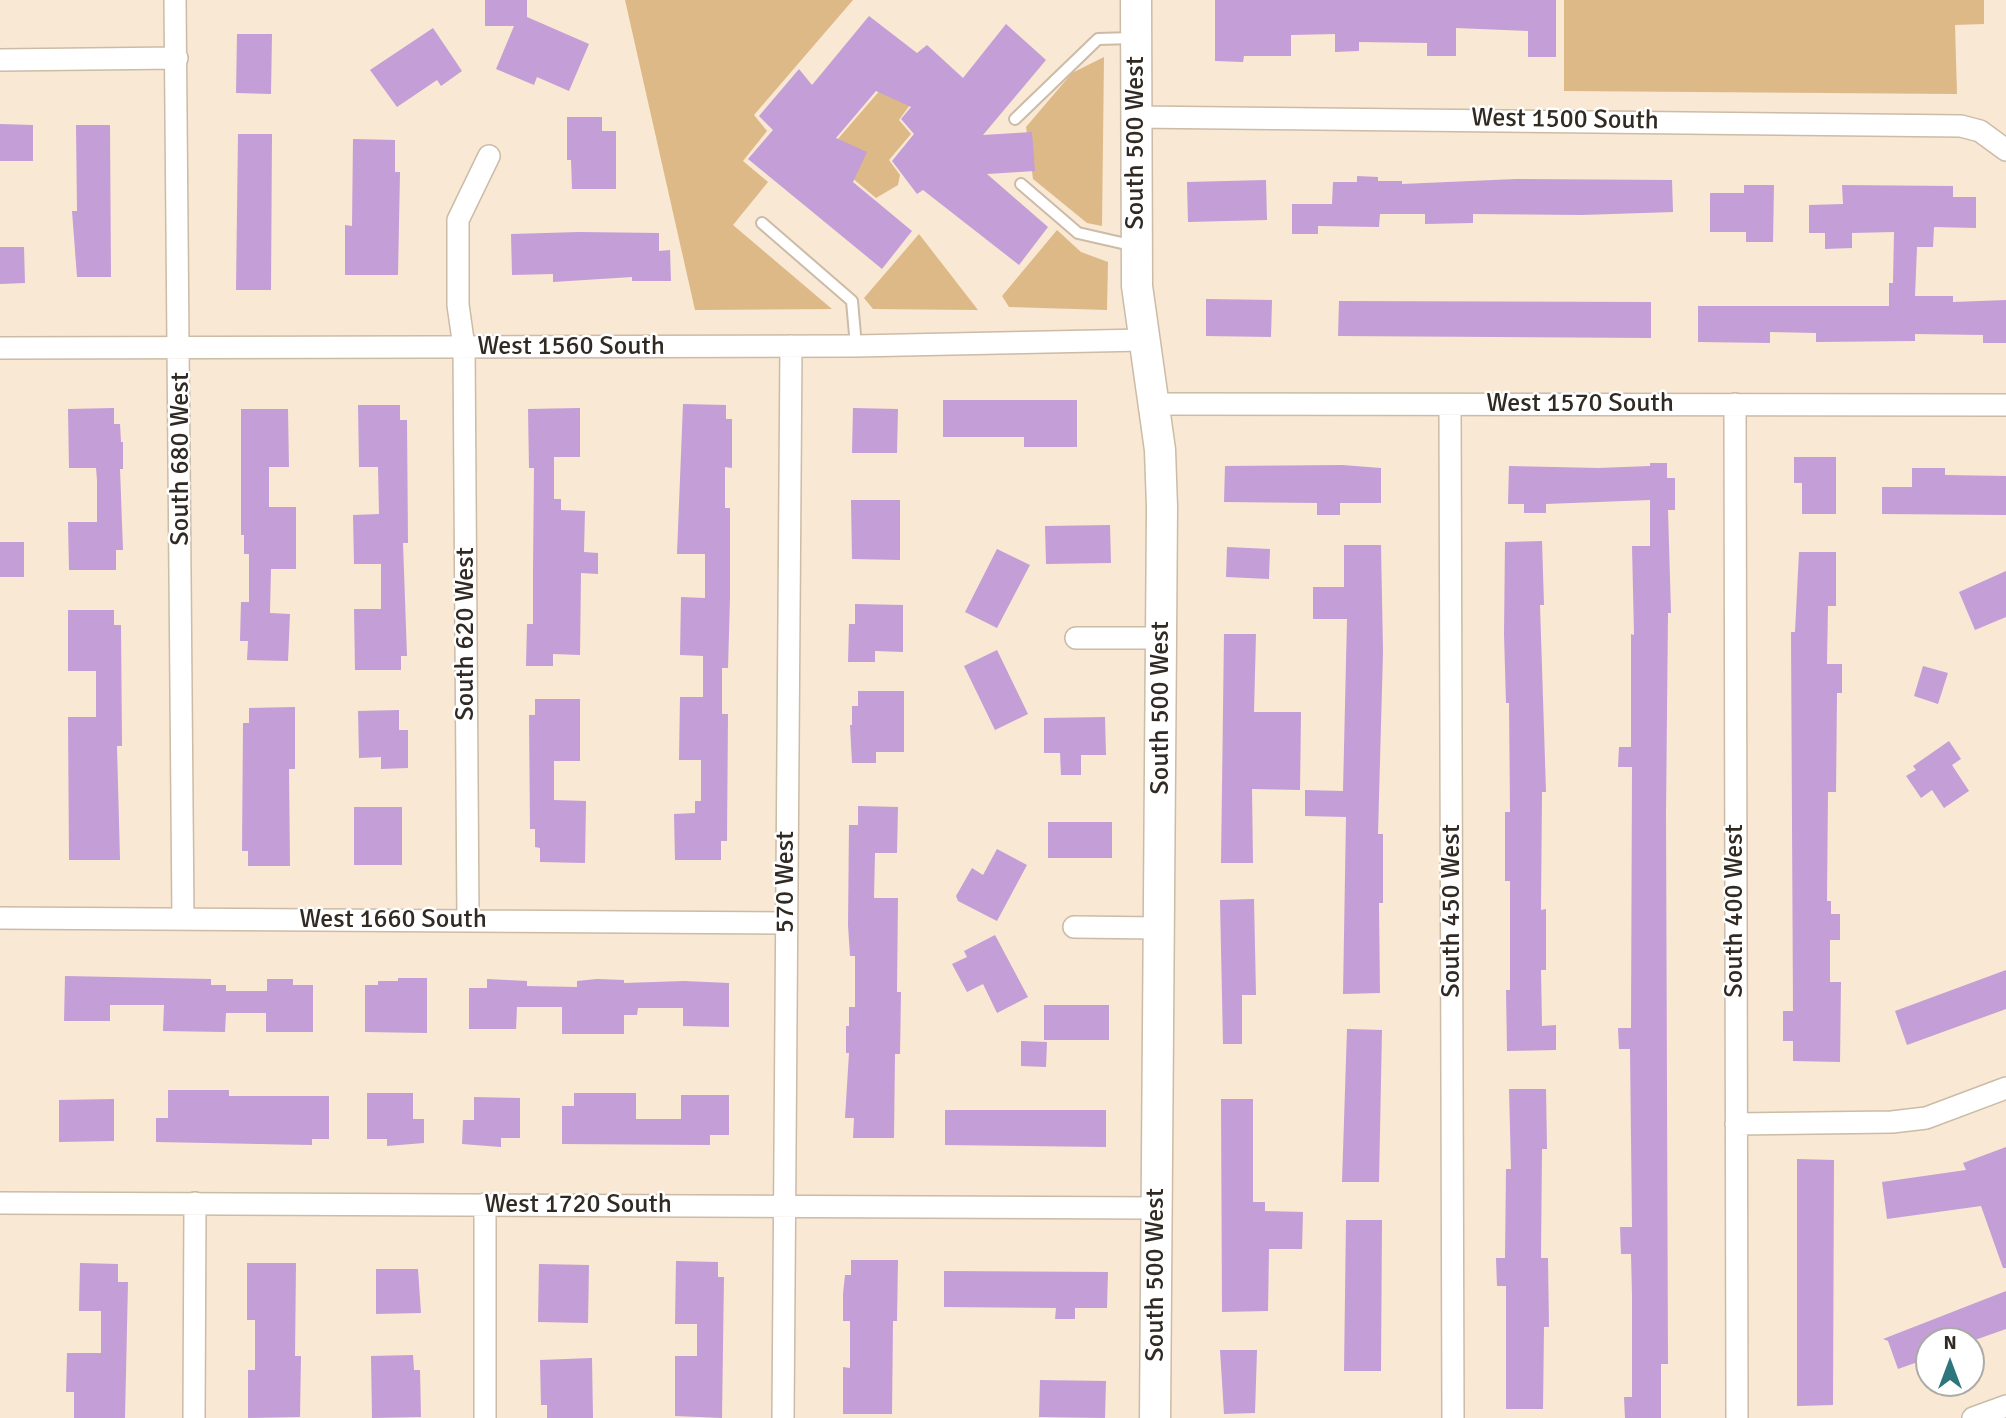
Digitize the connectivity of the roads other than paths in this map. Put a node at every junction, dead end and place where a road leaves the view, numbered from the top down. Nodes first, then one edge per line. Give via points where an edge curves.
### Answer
1 (175, 0) edge
2 (1136, 0) edge
3 (1136, 38) junction
4 (177, 58) junction
5 (0, 60) edge
6 (1135, 117) junction
7 (1015, 119) dead end
8 (1999, 143) edge
9 (489, 156) dead end
10 (1021, 184) dead end
11 (762, 223) dead end
12 (1136, 247) junction
13 (1143, 340) junction
14 (791, 346) junction
15 (856, 346) junction
16 (464, 347) junction
17 (0, 348) edge
18 (180, 348) junction
19 (1154, 404) junction
20 (1735, 404) junction
21 (1450, 405) junction
22 (2006, 405) edge
23 (1076, 638) dead end
24 (1161, 638) junction
25 (0, 918) edge
26 (183, 919) junction
27 (468, 921) junction
28 (786, 923) junction
29 (1074, 927) dead end
30 (1159, 928) junction
31 (2006, 1088) edge
32 (1735, 1124) junction
33 (0, 1203) edge
34 (195, 1203) junction
35 (485, 1204) junction
36 (787, 1206) junction
37 (1157, 1208) junction
38 (2006, 1406) edge
39 (194, 1418) edge
40 (485, 1418) edge
41 (783, 1418) edge
42 (1155, 1418) edge
43 (1453, 1418) edge
44 (1737, 1418) edge
45 (1973, 1418) edge

1 - 4 street, South 680 West
2 - 3 main road, South 500 West
3 - 6 main road, South 500 West
3 - 7 lane via 1098,38
4 - 5 street
4 - 18 street, South 680 West
6 - 8 street, West 1500 South via 1947,126 1980,131
6 - 12 main road, South 500 West
9 - 16 street, South 620 West via 458,220 458,305
10 - 12 lane via 1078,233
11 - 15 lane via 852,301
12 - 13 main road, South 500 West
13 - 15 street, West 1560 South
13 - 19 main road, South 500 West
14 - 15 street, West 1560 South
14 - 16 street, West 1560 South
14 - 28 street, 570 West
16 - 18 street, West 1560 South
16 - 27 street, South 620 West
17 - 18 street, West 1560 South
18 - 26 street, South 680 West
19 - 21 street, West 1570 South
19 - 24 main road, South 500 West via 1161,479
20 - 21 street, West 1570 South
20 - 22 street, West 1570 South
20 - 32 street, South 400 West
21 - 43 street, South 450 West
23 - 24 street
24 - 30 main road, South 500 West
25 - 26 street, West 1660 South
26 - 27 street, West 1660 South
27 - 28 street, West 1660 South
28 - 36 street, 570 West
29 - 30 street
30 - 37 main road, South 500 West
31 - 32 street via 1926,1118
32 - 44 street, South 400 West
33 - 34 street, West 1720 South
34 - 35 street, West 1720 South
34 - 39 street
35 - 36 street, West 1720 South
35 - 40 street
36 - 37 street, West 1720 South
36 - 41 street, 570 West
37 - 42 main road, South 500 West
38 - 45 street

